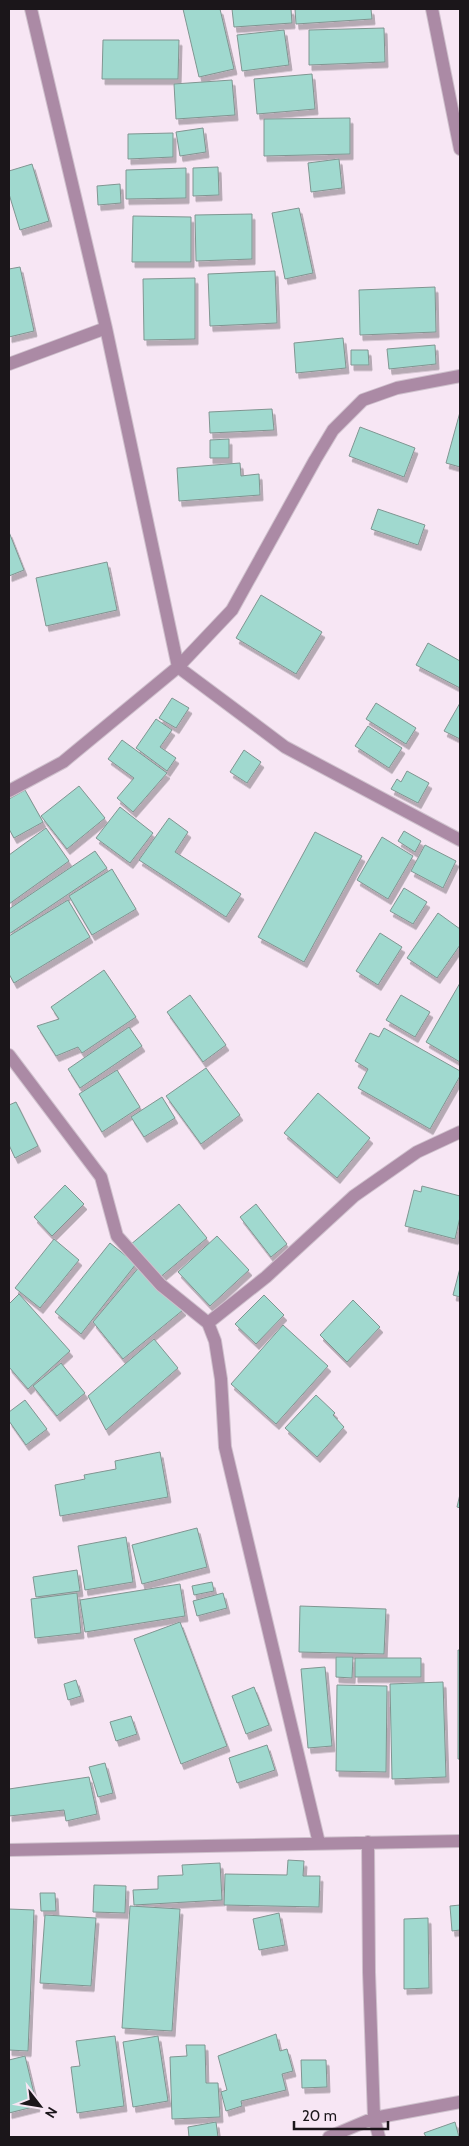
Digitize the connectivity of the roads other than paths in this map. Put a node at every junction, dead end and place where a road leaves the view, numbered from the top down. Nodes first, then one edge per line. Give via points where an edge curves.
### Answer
1 (31, 9) edge
2 (432, 9) edge
3 (460, 149) edge
4 (106, 328) junction
5 (9, 364) edge
6 (460, 376) edge
7 (178, 667) junction
8 (9, 791) edge
9 (460, 840) edge
10 (9, 1055) edge
11 (460, 1132) edge
12 (208, 1323) junction
13 (460, 1841) edge
14 (368, 1842) junction
15 (319, 1843) junction
16 (9, 1850) edge
17 (460, 2102) edge
18 (374, 2118) junction
19 (329, 2137) edge
20 (379, 2137) edge

1 - 4 street
2 - 3 street
4 - 5 street
4 - 7 street
6 - 7 street via 397,388 363,400 333,430 232,610
7 - 8 street via 63,762
7 - 9 street via 285,747
10 - 12 street via 101,1177 117,1236 161,1285
11 - 12 street via 417,1152 354,1196 266,1277
12 - 15 street via 215,1341 221,1379 224,1446
13 - 14 street
14 - 15 street
14 - 18 street via 368,1972
15 - 16 street
17 - 18 street
18 - 19 street
18 - 20 street

